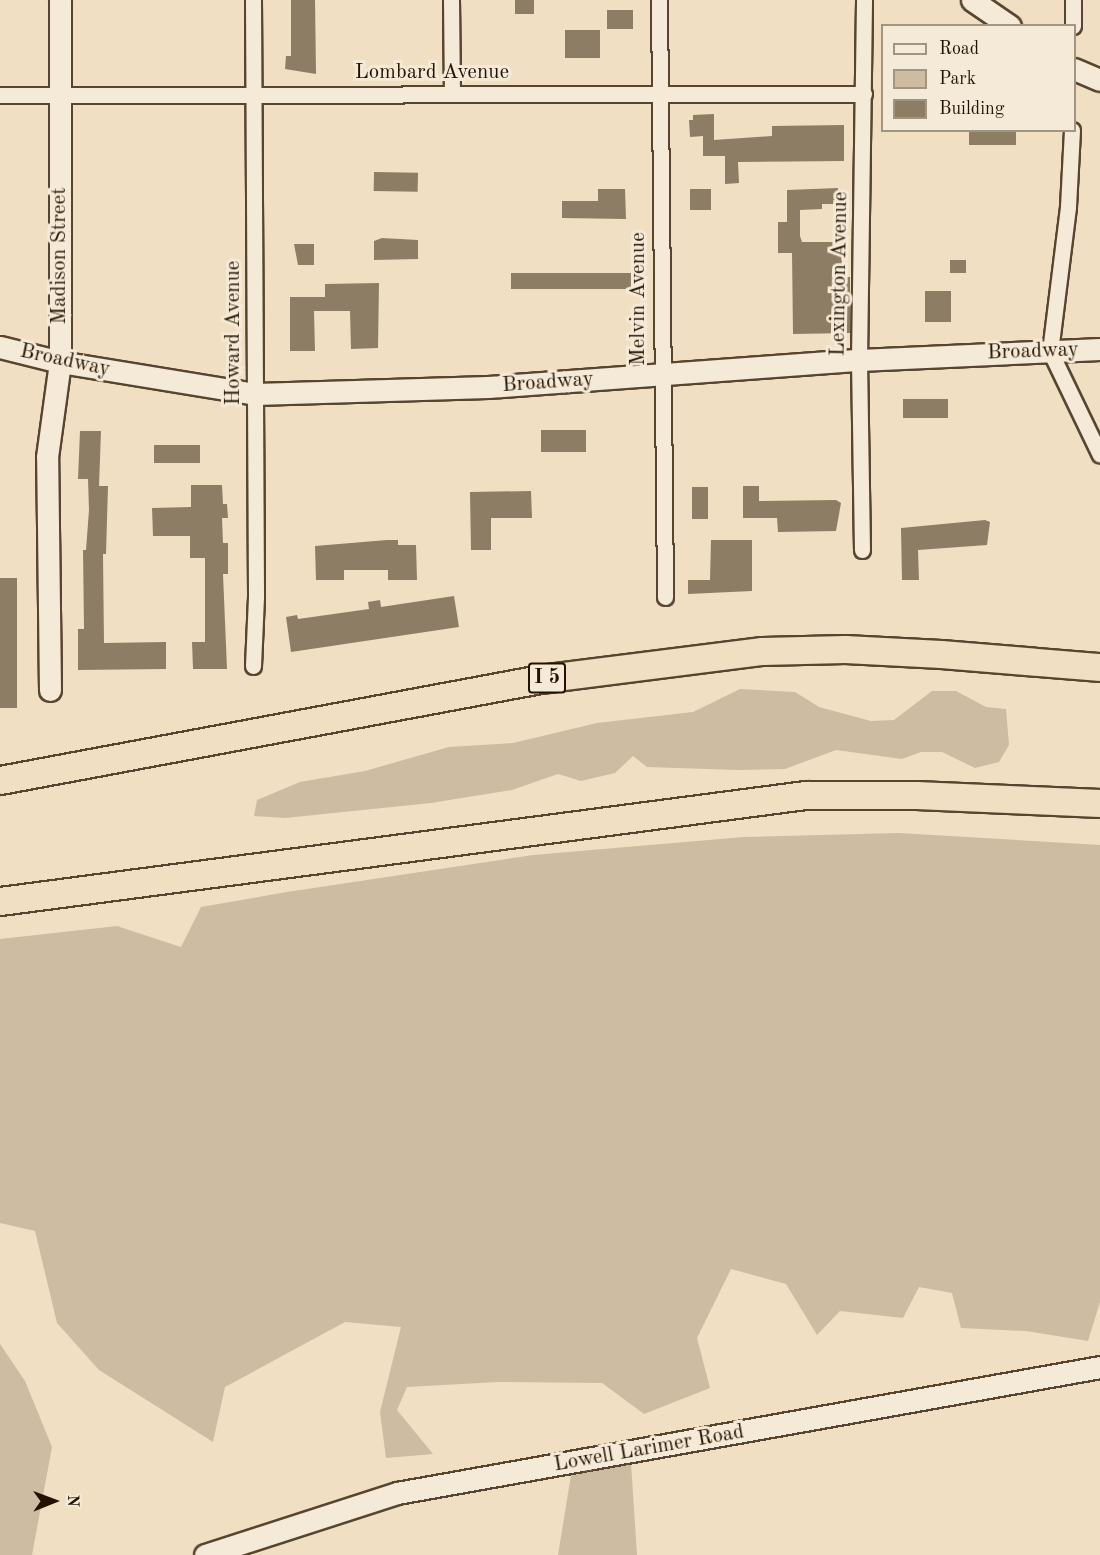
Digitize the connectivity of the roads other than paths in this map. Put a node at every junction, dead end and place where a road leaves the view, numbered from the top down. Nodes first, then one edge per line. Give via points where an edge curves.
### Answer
1 (60, 0) edge
2 (253, 0) edge
3 (451, 0) edge
4 (659, 0) edge
5 (864, 0) edge
6 (972, 0) edge
7 (1073, 0) edge
8 (1007, 24) edge
9 (1073, 24) edge
10 (1076, 69) edge
11 (1100, 80) edge
12 (452, 93) junction
13 (61, 94) junction
14 (254, 94) junction
15 (864, 94) junction
16 (0, 95) edge
17 (660, 95) junction
18 (1072, 132) edge
19 (0, 347) edge
20 (1100, 350) edge
21 (1050, 351) junction
22 (859, 360) junction
23 (60, 362) junction
24 (661, 375) junction
25 (255, 394) junction
26 (1100, 455) edge
27 (862, 550) dead end
28 (665, 597) dead end
29 (253, 666) dead end
30 (1100, 668) edge
31 (50, 690) dead end
32 (0, 780) edge
33 (1100, 803) edge
34 (0, 901) edge
35 (1100, 1367) edge
36 (205, 1555) edge

1 - 13 street, Madison Street
2 - 14 street, Howard Avenue
3 - 12 street
4 - 17 street, Melvin Avenue
5 - 15 street, Lexington Avenue
6 - 8 street
7 - 9 street
10 - 11 street
12 - 14 street, Lombard Avenue
12 - 17 street, Lombard Avenue
13 - 14 street, Lombard Avenue
13 - 16 street, Lombard Avenue
13 - 23 street, Madison Street
14 - 25 street, Howard Avenue
15 - 17 street, Lombard Avenue
15 - 22 street, Lexington Avenue
17 - 24 street, Melvin Avenue
18 - 21 street via 1068,207
19 - 23 street, Broadway
20 - 21 street, Broadway
21 - 22 street, Broadway
21 - 26 street
22 - 24 street, Broadway
22 - 27 street, Lexington Avenue
23 - 25 street, Broadway
23 - 31 street, Madison Street via 47,457
24 - 25 street, Broadway via 488,387
24 - 28 street, Melvin Avenue
25 - 29 street, Howard Avenue
30 - 32 highway, I 5 via 845,649 751,652 540,680
33 - 34 highway via 916,795 805,795
35 - 36 street, Lowell Larimer Road via 397,1493

